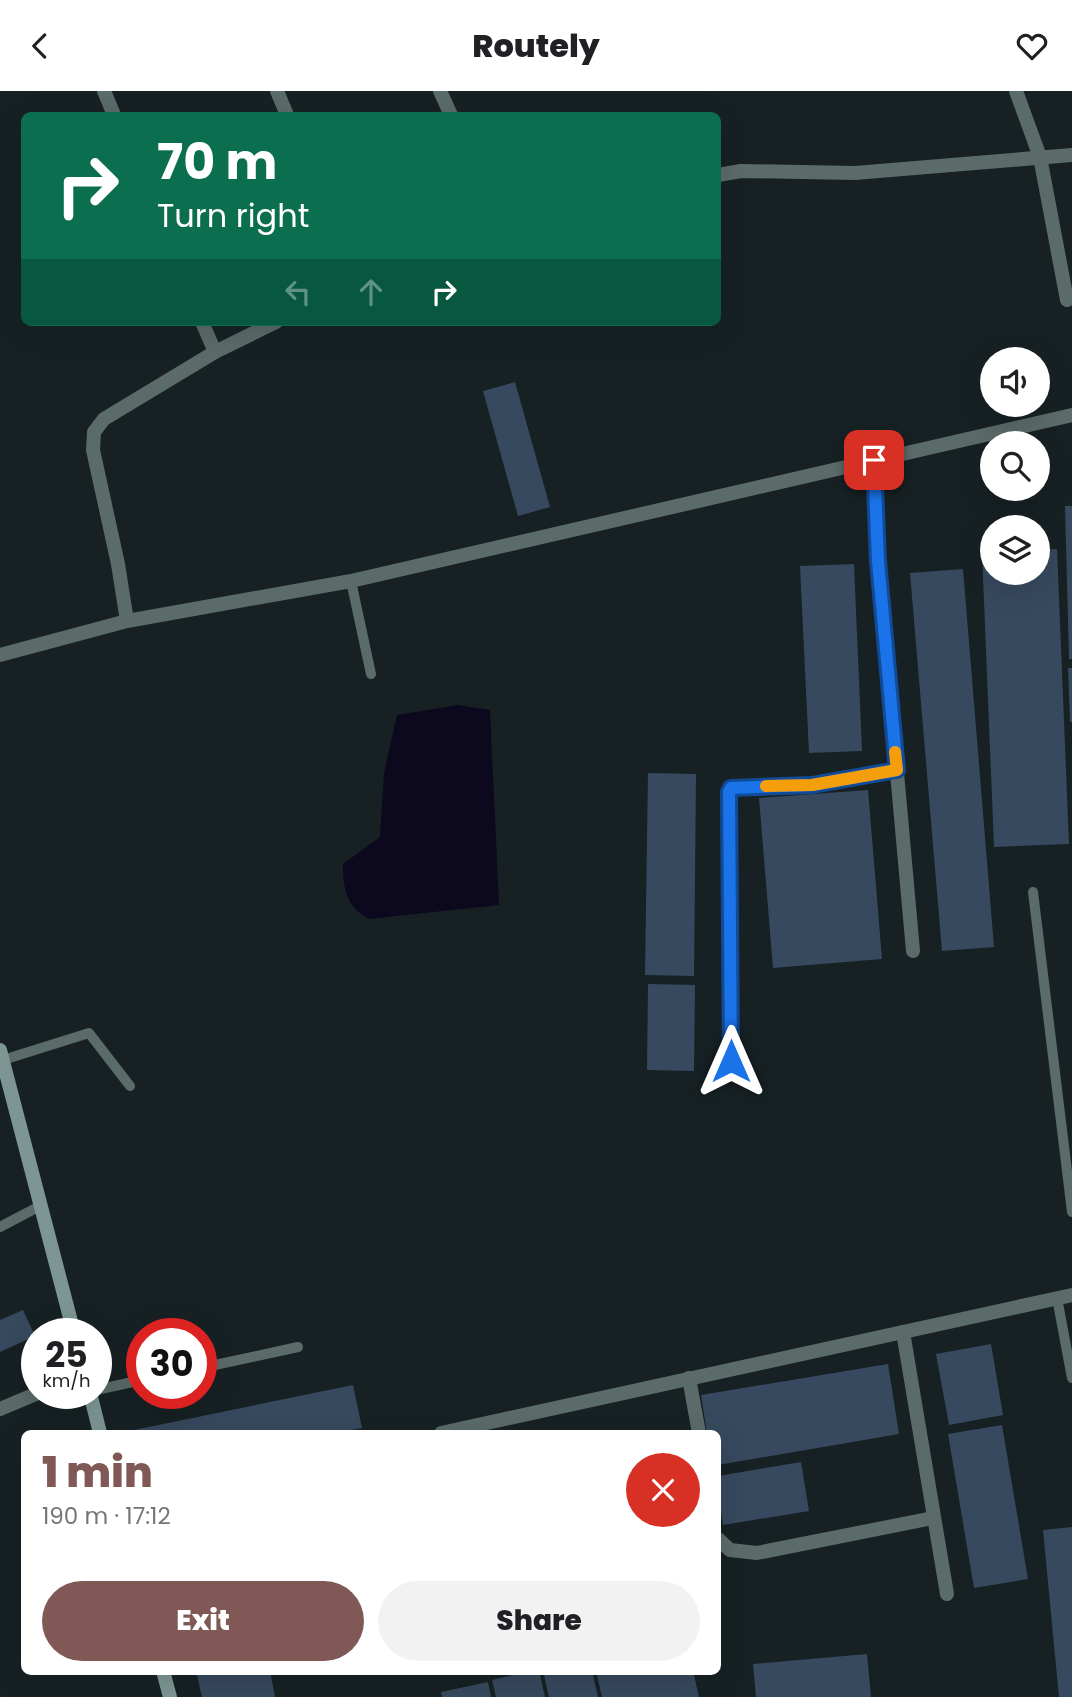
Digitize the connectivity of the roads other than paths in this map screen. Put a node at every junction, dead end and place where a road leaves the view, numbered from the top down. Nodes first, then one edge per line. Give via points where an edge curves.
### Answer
1 (104, 91) edge
2 (276, 91) edge
3 (440, 91) edge
4 (1016, 91) edge
5 (113, 112) edge
6 (286, 112) edge
7 (450, 112) edge
8 (1072, 155) edge
9 (1041, 157) junction
10 (721, 174) edge
11 (1067, 300) dead end
12 (204, 326) edge
13 (268, 326) edge
14 (215, 352) junction
15 (1072, 415) edge
16 (874, 460) junction
17 (351, 581) junction
18 (127, 621) junction
19 (0, 656) edge
20 (372, 674) dead end
21 (897, 770) junction
22 (1033, 893) dead end
23 (913, 951) dead end
24 (1, 1055) edge
25 (731, 1061) dead end
26 (4, 1080) edge
27 (130, 1086) dead end
28 (42, 1205) junction
29 (1072, 1212) edge
30 (0, 1227) edge
31 (1072, 1295) edge
32 (1057, 1298) junction
33 (70, 1318) edge
34 (902, 1332) junction
35 (298, 1347) dead end
36 (217, 1365) edge
37 (689, 1378) junction
38 (1072, 1378) edge
39 (21, 1400) edge
40 (0, 1409) edge
41 (94, 1409) edge
42 (99, 1430) edge
43 (455, 1430) edge
44 (698, 1430) edge
45 (933, 1518) junction
46 (721, 1542) edge
47 (947, 1594) dead end
48 (164, 1675) edge
49 (170, 1697) edge

1 - 5 street
2 - 6 street
3 - 7 street
4 - 9 street
8 - 9 street
9 - 10 street via 855,173
9 - 11 street
12 - 14 street
13 - 14 street
14 - 18 street via 104,419 94,432 93,450
15 - 16 street
16 - 17 street
16 - 21 street
17 - 18 street
17 - 20 lane
18 - 19 street
21 - 23 street
21 - 25 street via 812,785 731,788
22 - 29 lane
24 - 26 street
24 - 27 lane via 89,1033
26 - 28 street
28 - 30 lane
28 - 33 street
31 - 32 street
32 - 34 street
32 - 38 lane
34 - 37 street
34 - 45 street
35 - 36 lane
37 - 43 street
37 - 44 street
39 - 40 street
41 - 42 street
45 - 46 street via 757,1553 730,1550
45 - 47 street
48 - 49 street

